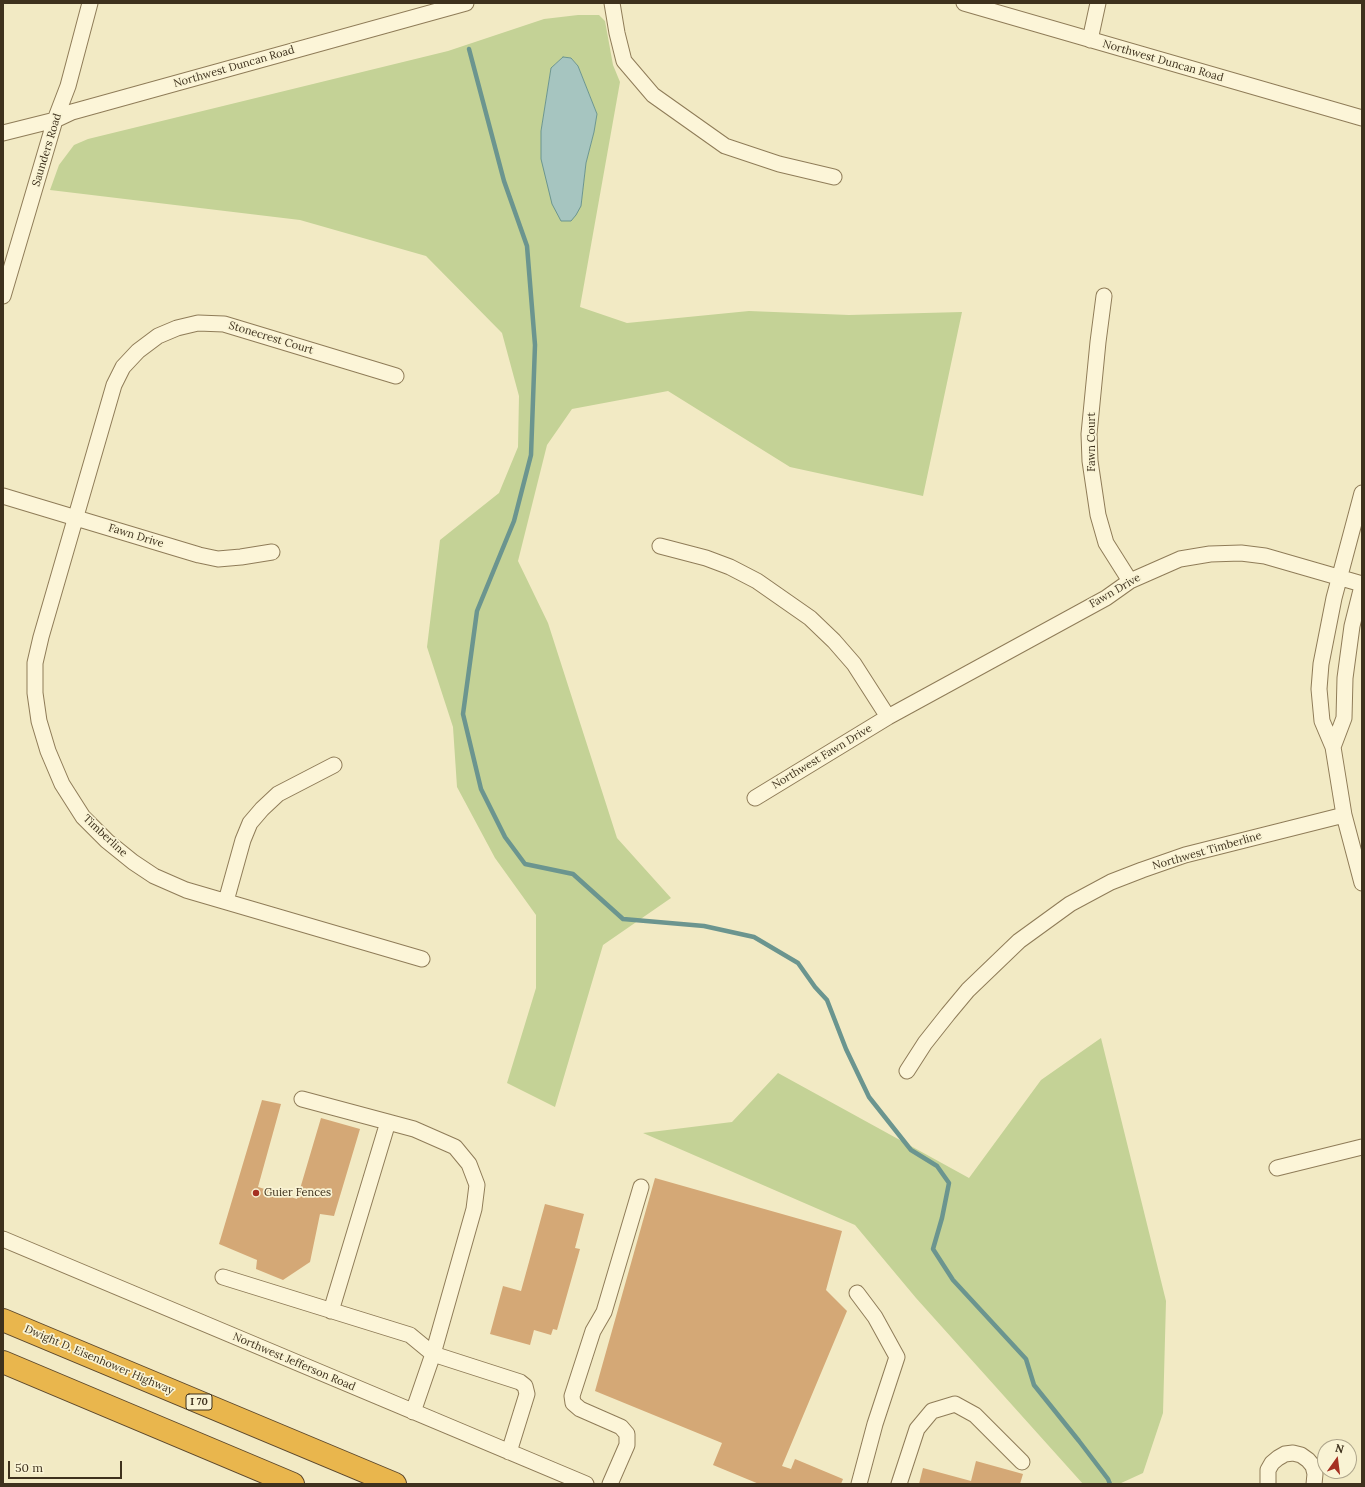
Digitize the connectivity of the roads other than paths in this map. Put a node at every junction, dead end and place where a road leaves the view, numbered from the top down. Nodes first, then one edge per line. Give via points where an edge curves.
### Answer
1 (90, 3) edge
2 (466, 3) edge
3 (612, 3) edge
4 (964, 3) edge
5 (1098, 3) edge
6 (1090, 40) junction
7 (1362, 118) edge
8 (55, 120) junction
9 (3, 133) edge
10 (834, 177) dead end
11 (3, 296) edge
12 (1104, 296) dead end
13 (396, 376) dead end
14 (1362, 492) edge
15 (3, 496) edge
16 (75, 518) junction
17 (660, 546) dead end
18 (272, 552) dead end
19 (1338, 577) junction
20 (1130, 581) junction
21 (1362, 585) edge
22 (888, 717) junction
23 (1333, 747) junction
24 (334, 765) dead end
25 (755, 798) dead end
26 (1344, 815) junction
27 (1362, 883) edge
28 (226, 901) junction
29 (422, 959) dead end
30 (907, 1071) dead end
31 (302, 1099) dead end
32 (388, 1122) junction
33 (1362, 1147) edge
34 (1277, 1168) dead end
35 (641, 1187) dead end
36 (3, 1239) edge
37 (223, 1277) dead end
38 (857, 1292) dead end
39 (331, 1311) junction
40 (3, 1320) edge
41 (433, 1354) junction
42 (3, 1362) edge
43 (413, 1412) junction
44 (509, 1452) junction
45 (1022, 1462) dead end
46 (1317, 1483) edge
47 (294, 1484) edge
48 (395, 1484) edge
49 (586, 1484) edge
50 (610, 1484) edge
51 (859, 1484) edge
52 (899, 1484) edge
53 (1268, 1484) edge

1 - 8 street, Saunders Road via 68,86
2 - 8 street, Northwest Duncan Road via 72,112
3 - 10 street via 624,61 653,95 726,146 779,164
4 - 6 street, Northwest Duncan Road
5 - 6 street
6 - 7 street, Northwest Duncan Road
8 - 9 street, Northwest Duncan Road
8 - 11 street, Saunders Road
12 - 20 street, Fawn Court via 1089,434 1090,461 1098,515 1106,543
13 - 16 street, Stonecrest Court via 224,324 198,323 158,336 138,351 123,367 114,385
14 - 19 street
15 - 16 street, Fawn Drive
16 - 18 street, Fawn Drive via 205,556 241,557
16 - 28 street, Timberline via 36,663 36,700 48,751 62,784 83,817 107,841 154,876 186,890
17 - 22 street via 730,567 758,581 810,618 854,664
19 - 20 street, Fawn Drive via 1265,556 1234,553 1180,559
19 - 21 street, Fawn Drive
19 - 23 street via 1321,664 1319,689 1322,721
20 - 22 street, Fawn Drive via 1106,598
21 - 23 street via 1352,626 1345,678 1344,718
22 - 25 street, Northwest Fawn Drive
23 - 26 street
24 - 28 street via 278,794 250,823
26 - 27 street
26 - 30 street, Northwest Timberline via 1185,855 1111,882 1070,904 1019,941 968,990 925,1043
28 - 29 street, Timberline
31 - 32 street
32 - 39 street
32 - 41 street via 414,1129 455,1147 469,1164 476,1185 474,1208
33 - 34 street
35 - 50 street via 604,1312 593,1331 572,1396 573,1403 580,1409 621,1427 627,1434 627,1445
36 - 43 street, Northwest Jefferson Road
37 - 39 street
38 - 51 street via 875,1317 897,1357
39 - 41 street via 410,1335
40 - 48 highway, Dwight D. Eisenhower Highway / I 70
41 - 43 street
41 - 44 street via 520,1382 525,1386 527,1394
42 - 47 highway
43 - 44 street, Northwest Jefferson Road
44 - 49 street, Northwest Jefferson Road
45 - 52 street via 975,1415 955,1404 932,1411 917,1429
46 - 53 street via 1313,1466 1301,1455 1293,1453 1285,1454 1272,1463 1268,1470

